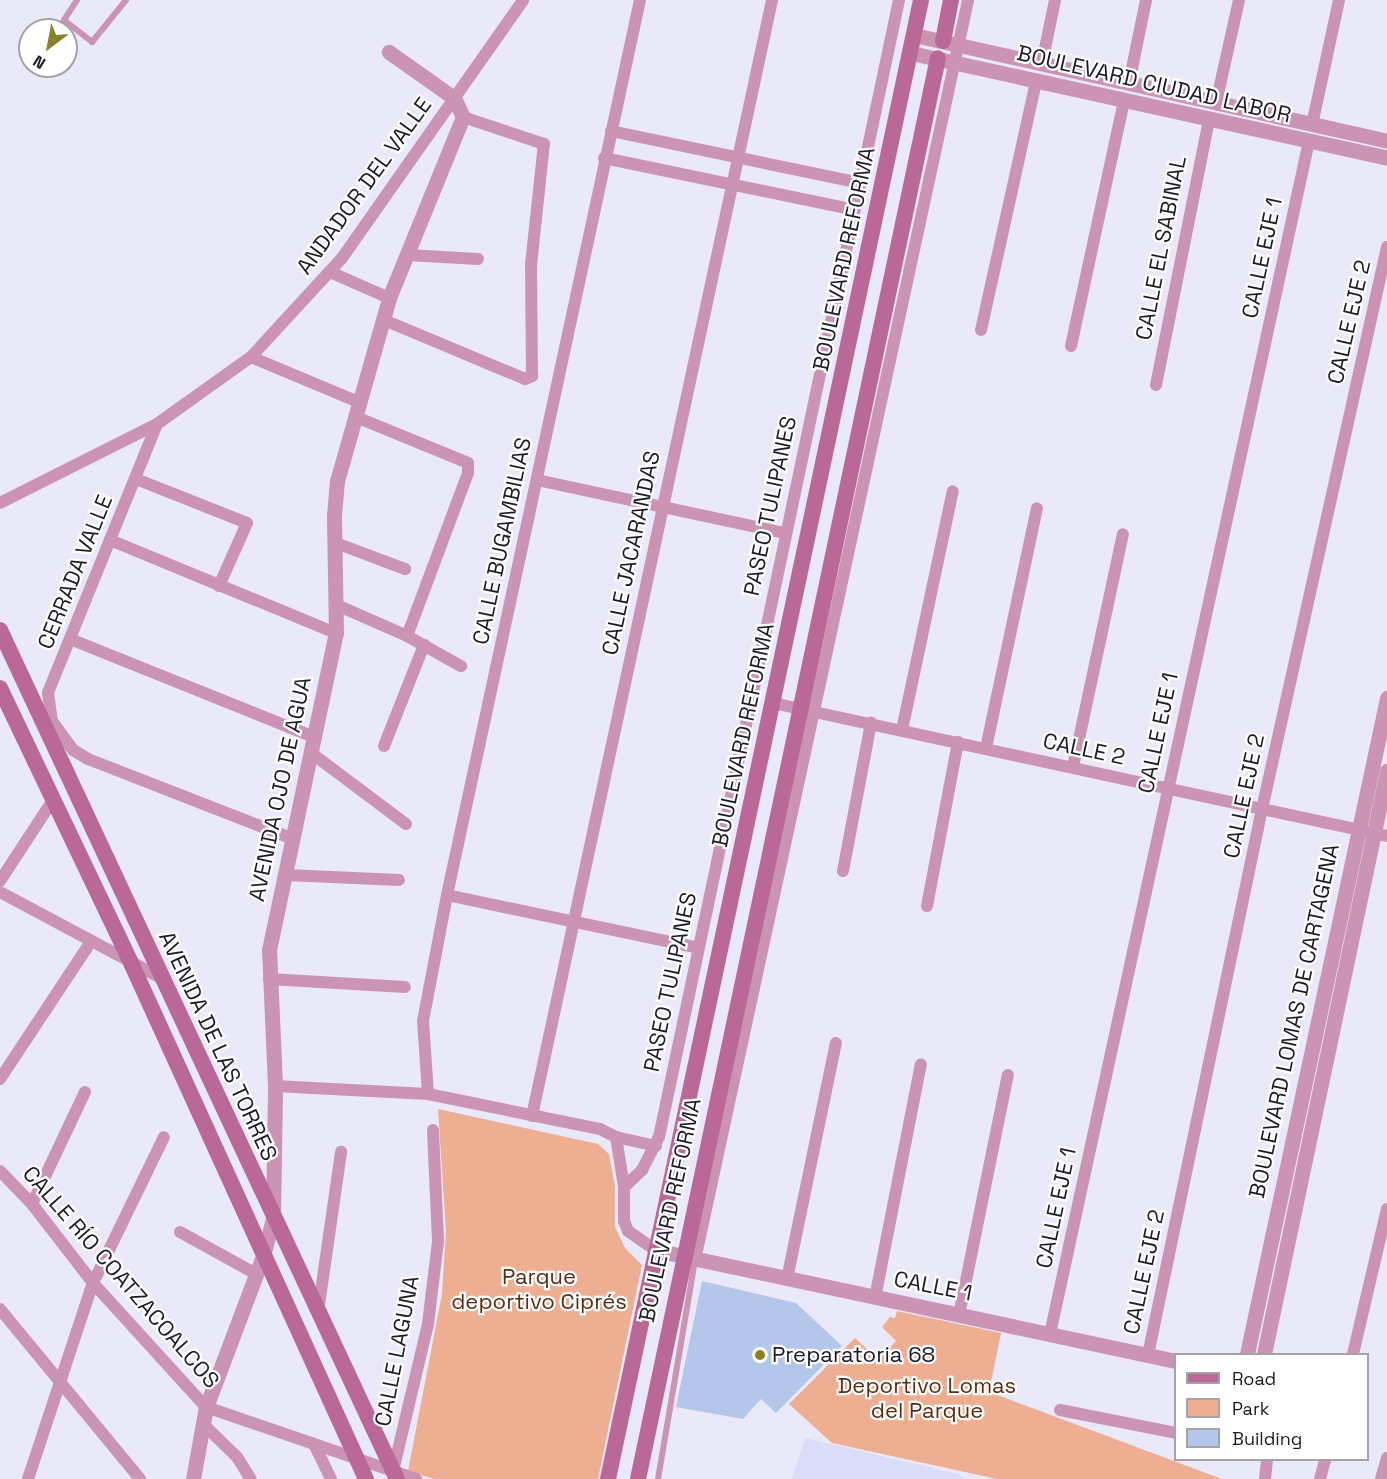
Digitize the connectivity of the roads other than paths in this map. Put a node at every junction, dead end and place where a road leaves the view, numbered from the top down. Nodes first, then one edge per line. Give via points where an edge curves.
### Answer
1 (76, 0) edge
2 (126, 0) edge
3 (523, 0) edge
4 (640, 0) edge
5 (772, 0) edge
6 (899, 0) edge
7 (921, 0) edge
8 (951, 0) edge
9 (968, 0) edge
10 (1055, 0) edge
11 (1146, 0) edge
12 (1239, 0) edge
13 (1339, 0) edge
14 (914, 35) junction
15 (950, 42) junction
16 (390, 52) dead end
17 (911, 52) junction
18 (946, 60) junction
19 (1042, 63) junction
20 (1036, 81) junction
21 (1129, 83) junction
22 (454, 98) junction
23 (1124, 100) junction
24 (1216, 102) junction
25 (463, 117) junction
26 (1209, 119) junction
27 (1312, 124) junction
28 (611, 131) junction
29 (1309, 141) junction
30 (1387, 141) edge
31 (604, 158) junction
32 (739, 158) junction
33 (1387, 158) edge
34 (860, 183) junction
35 (732, 185) junction
36 (854, 210) junction
37 (1387, 247) edge
38 (408, 255) junction
39 (478, 259) dead end
40 (330, 272) junction
41 (389, 298) junction
42 (384, 320) junction
43 (981, 330) dead end
44 (1071, 346) dead end
45 (251, 357) junction
46 (1156, 385) dead end
47 (358, 410) junction
48 (157, 424) junction
49 (136, 478) junction
50 (537, 480) junction
51 (953, 491) dead end
52 (0, 503) edge
53 (663, 506) junction
54 (1036, 508) dead end
55 (785, 533) junction
56 (1123, 534) dead end
57 (110, 540) junction
58 (336, 543) junction
59 (405, 569) dead end
60 (219, 586) junction
61 (339, 606) junction
62 (0, 630) edge
63 (336, 633) junction
64 (407, 636) junction
65 (70, 639) junction
66 (424, 645) junction
67 (461, 666) dead end
68 (1, 696) edge
69 (1387, 698) edge
70 (773, 702) junction
71 (805, 709) junction
72 (871, 723) junction
73 (902, 730) junction
74 (316, 738) junction
75 (958, 742) junction
76 (384, 746) dead end
77 (986, 748) junction
78 (314, 755) junction
79 (1072, 767) junction
80 (1387, 771) edge
81 (1167, 788) junction
82 (53, 800) junction
83 (1262, 809) junction
84 (406, 824) dead end
85 (1358, 830) junction
86 (1383, 833) edge
87 (293, 839) junction
88 (843, 871) dead end
89 (286, 875) junction
90 (399, 880) dead end
91 (0, 881) edge
92 (0, 892) edge
93 (447, 895) junction
94 (927, 906) dead end
95 (573, 921) junction
96 (90, 943) junction
97 (698, 948) junction
98 (132, 965) junction
99 (163, 979) junction
100 (269, 979) junction
101 (405, 987) dead end
102 (836, 1043) dead end
103 (921, 1064) dead end
104 (1008, 1076) dead end
105 (0, 1079) edge
106 (275, 1086) junction
107 (85, 1092) dead end
108 (428, 1094) junction
109 (532, 1116) junction
110 (1296, 1125) junction
111 (1312, 1128) junction
112 (433, 1130) dead end
113 (164, 1137) dead end
114 (616, 1137) junction
115 (656, 1146) junction
116 (341, 1152) dead end
117 (0, 1171) edge
118 (624, 1187) junction
119 (32, 1204) junction
120 (1387, 1209) edge
121 (273, 1218) junction
122 (180, 1232) dead end
123 (655, 1250) junction
124 (263, 1256) junction
125 (688, 1259) junction
126 (256, 1274) junction
127 (787, 1279) junction
128 (93, 1283) junction
129 (875, 1298) junction
130 (0, 1309) edge
131 (318, 1313) junction
132 (959, 1315) junction
133 (1050, 1334) junction
134 (1247, 1353) edge
135 (1264, 1353) edge
136 (1353, 1353) edge
137 (1148, 1355) junction
138 (1174, 1361) edge
139 (59, 1380) junction
140 (206, 1407) junction
141 (1060, 1410) dead end
142 (203, 1424) junction
143 (1174, 1433) edge
144 (315, 1446) junction
145 (1387, 1458) edge
146 (358, 1460) junction
147 (1267, 1461) edge
148 (1325, 1461) edge
149 (395, 1475) edge
150 (31, 1477) edge
151 (140, 1479) edge
152 (193, 1479) edge
153 (251, 1479) edge
154 (331, 1479) edge
155 (366, 1479) edge
156 (416, 1479) edge
157 (608, 1479) edge
158 (638, 1479) edge
159 (658, 1479) edge
160 (1265, 1479) edge
161 (1320, 1479) edge
162 (1381, 1479) edge

1 - 2 lane via 64,20 92,42
3 - 22 street, ANDADOR DEL VALLE
4 - 28 street, CALLE BUGAMBILIAS
5 - 32 street, CALLE JACARANDAS
6 - 34 street, PASEO TULIPANES
7 - 14 main road, BOULEVARD REFORMA
8 - 15 main road, BOULEVARD REFORMA
9 - 15 street
10 - 19 street
11 - 21 street
12 - 24 street
13 - 27 street
14 - 15 street, BOULEVARD CIUDAD LABOR
14 - 17 main road, BOULEVARD REFORMA
15 - 18 street, BOULEVARD REFORMA
15 - 19 street, BOULEVARD CIUDAD LABOR
16 - 22 street
17 - 18 street, BOULEVARD CIUDAD LABOR
17 - 70 main road, BOULEVARD REFORMA
18 - 20 street, BOULEVARD CIUDAD LABOR
18 - 71 main road, BOULEVARD REFORMA
19 - 21 street, BOULEVARD CIUDAD LABOR
20 - 23 street, BOULEVARD CIUDAD LABOR
20 - 43 street
21 - 24 street, BOULEVARD CIUDAD LABOR
22 - 25 street
22 - 40 street, ANDADOR DEL VALLE
23 - 26 street, BOULEVARD CIUDAD LABOR
23 - 44 street
24 - 27 street, BOULEVARD CIUDAD LABOR
25 - 38 street, AVENIDA OJO DE AGUA
25 - 42 street via 544,144 531,265 532,376 525,379
26 - 29 street, BOULEVARD CIUDAD LABOR
26 - 46 street, CALLE EL SABINAL
27 - 30 street, BOULEVARD CIUDAD LABOR
28 - 31 street, CALLE BUGAMBILIAS
28 - 32 street
29 - 33 street, BOULEVARD CIUDAD LABOR
29 - 81 street, CALLE EJE 1
31 - 35 street
31 - 50 street, CALLE BUGAMBILIAS
32 - 34 street
32 - 35 street, CALLE JACARANDAS
34 - 36 street, PASEO TULIPANES
35 - 36 street
35 - 53 street, CALLE JACARANDAS
36 - 55 street, PASEO TULIPANES
37 - 83 street, CALLE EJE 2
38 - 39 street
38 - 41 street, AVENIDA OJO DE AGUA
40 - 41 street
40 - 45 street, ANDADOR DEL VALLE
41 - 42 street, AVENIDA OJO DE AGUA
42 - 47 street, AVENIDA OJO DE AGUA
45 - 47 street
45 - 48 street, ANDADOR DEL VALLE
47 - 58 street, AVENIDA OJO DE AGUA via 337,481
47 - 64 street via 468,463 468,473
48 - 49 street, CERRADA VALLE
48 - 52 street, ANDADOR DEL VALLE
49 - 57 street, CERRADA VALLE
49 - 60 street via 247,524
50 - 53 street
50 - 93 street, CALLE BUGAMBILIAS
51 - 73 street
53 - 55 street
53 - 95 street, CALLE JACARANDAS
54 - 77 street
55 - 97 street, PASEO TULIPANES
56 - 79 street
57 - 60 street
57 - 65 street, CERRADA VALLE
58 - 59 street
58 - 61 street, AVENIDA OJO DE AGUA
60 - 63 street
61 - 63 street, AVENIDA OJO DE AGUA
61 - 64 street
62 - 99 main road, AVENIDA DE LAS TORRES
63 - 74 street, AVENIDA OJO DE AGUA
64 - 66 street
65 - 74 street
65 - 87 street, CERRADA VALLE via 48,693 48,707 60,736 88,759
66 - 67 street
66 - 76 street
68 - 82 main road, AVENIDA DE LAS TORRES
69 - 85 street, BOULEVARD LOMAS DE CARTAGENA
70 - 71 street, CALLE 2
70 - 123 main road, BOULEVARD REFORMA
71 - 72 street, CALLE 2
71 - 125 main road, BOULEVARD REFORMA
72 - 73 street, CALLE 2
72 - 88 street
73 - 75 street, CALLE 2
74 - 78 street, AVENIDA OJO DE AGUA
75 - 77 street, CALLE 2
75 - 94 street
77 - 79 street, CALLE 2
78 - 84 street
78 - 87 street, AVENIDA OJO DE AGUA
79 - 81 street, CALLE 2
80 - 86 street, BOULEVARD LOMAS DE CARTAGENA
81 - 83 street, CALLE 2
81 - 133 street, CALLE EJE 1
82 - 91 street
82 - 98 main road, AVENIDA DE LAS TORRES
83 - 85 street, CALLE 2
83 - 137 street, CALLE EJE 2
85 - 86 street, CALLE 2
85 - 110 street, BOULEVARD LOMAS DE CARTAGENA
86 - 111 street, BOULEVARD LOMAS DE CARTAGENA
87 - 89 street, AVENIDA OJO DE AGUA
89 - 90 street
89 - 100 street, AVENIDA OJO DE AGUA via 273,925
92 - 96 street
93 - 95 street
93 - 108 street, CALLE BUGAMBILIAS via 423,1021
95 - 97 street
95 - 109 street, CALLE JACARANDAS
96 - 98 street
96 - 105 street
97 - 115 street, PASEO TULIPANES
98 - 99 street
98 - 124 main road, AVENIDA DE LAS TORRES
99 - 121 main road, AVENIDA DE LAS TORRES
100 - 101 street
100 - 106 street, AVENIDA OJO DE AGUA
102 - 127 street
103 - 129 street
104 - 132 street
106 - 108 street
106 - 121 street, AVENIDA OJO DE AGUA
107 - 119 street
108 - 109 street
109 - 114 street via 600,1129
110 - 111 street
110 - 134 street, BOULEVARD LOMAS DE CARTAGENA
111 - 135 street, BOULEVARD LOMAS DE CARTAGENA
112 - 149 street, CALLE LAGUNA via 438,1242 428,1324
113 - 128 street
114 - 115 street
114 - 118 street
115 - 118 street, PASEO TULIPANES via 642,1170
116 - 131 street
117 - 119 street, CALLE RÍO COATZACOALCOS
118 - 123 street via 624,1221 628,1231
119 - 128 street, CALLE RÍO COATZACOALCOS
120 - 136 street
121 - 124 street, AVENIDA OJO DE AGUA
121 - 131 main road, AVENIDA DE LAS TORRES
122 - 126 street
123 - 125 street, CALLE 1
123 - 157 main road, BOULEVARD REFORMA
124 - 126 street, AVENIDA OJO DE AGUA
124 - 146 main road, AVENIDA DE LAS TORRES
125 - 127 street, CALLE 1
125 - 158 main road, BOULEVARD REFORMA
125 - 159 lane
126 - 140 street, AVENIDA OJO DE AGUA
127 - 129 street, CALLE 1
128 - 139 street
128 - 140 street, CALLE RÍO COATZACOALCOS
129 - 132 street, CALLE 1
130 - 139 street
131 - 149 main road, AVENIDA DE LAS TORRES
132 - 133 street, CALLE 1
133 - 137 street, CALLE 1
137 - 138 street, CALLE 1
139 - 150 street
139 - 151 street
140 - 142 street, AVENIDA OJO DE AGUA
140 - 144 street, CALLE RÍO COATZACOALCOS
141 - 143 street
142 - 152 street, AVENIDA OJO DE AGUA
142 - 153 street via 237,1457
144 - 146 street, CALLE RÍO COATZACOALCOS
144 - 154 street
145 - 162 street
146 - 149 street, CALLE RÍO COATZACOALCOS
146 - 155 main road, AVENIDA DE LAS TORRES
147 - 160 street
148 - 161 street
149 - 156 street, CALLE RÍO COATZACOALCOS

